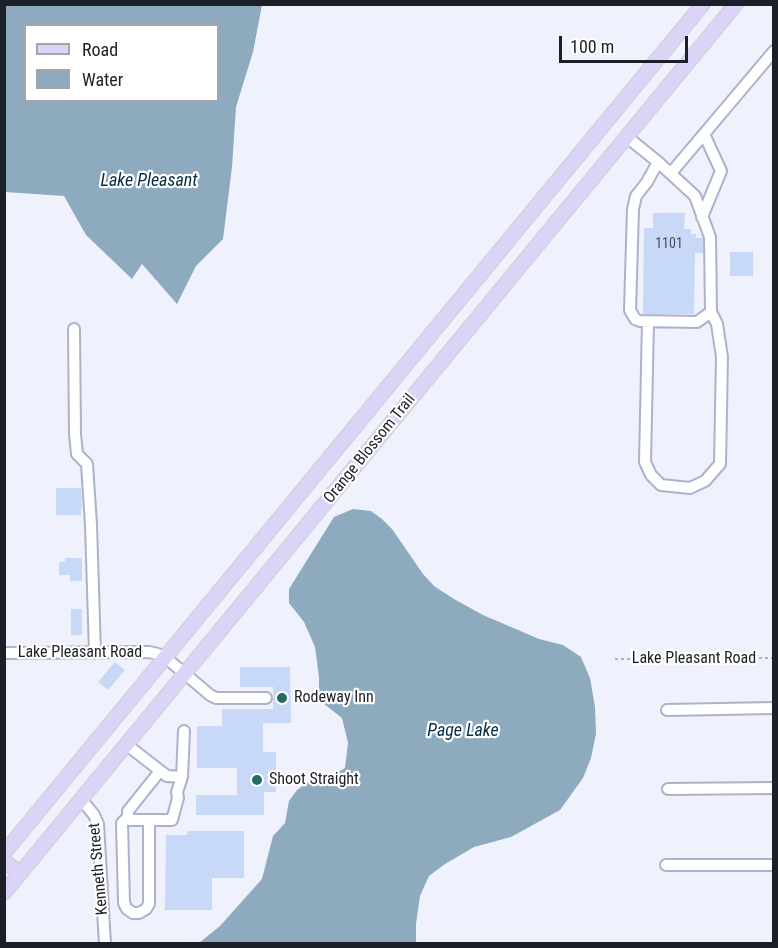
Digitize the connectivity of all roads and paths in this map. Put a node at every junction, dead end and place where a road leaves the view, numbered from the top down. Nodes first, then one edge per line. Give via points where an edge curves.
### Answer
1 (703, 4) edge
2 (736, 4) edge
3 (774, 51) edge
4 (607, 121) junction
5 (704, 134) junction
6 (627, 137) junction
7 (658, 162) junction
8 (670, 173) junction
9 (702, 217) junction
10 (711, 312) junction
11 (648, 321) junction
12 (74, 329) dead end
13 (4, 653) edge
14 (95, 653) junction
15 (165, 657) junction
16 (774, 658) edge
17 (615, 659) dead end
18 (185, 674) junction
19 (266, 698) dead end
20 (774, 708) edge
21 (667, 710) dead end
22 (184, 731) dead end
23 (127, 745) junction
24 (160, 771) junction
25 (182, 777) junction
26 (774, 788) edge
27 (668, 789) dead end
28 (81, 799) junction
29 (128, 817) junction
30 (149, 821) junction
31 (4, 853) edge
32 (4, 861) edge
33 (666, 865) dead end
34 (774, 865) edge
35 (21, 873) junction
36 (4, 893) edge
37 (105, 944) edge

1 - 4 main road, Orange Blossom Trail
2 - 6 main road, Orange Blossom Trail
3 - 5 street
4 - 6 main road
4 - 15 main road, Orange Blossom Trail
5 - 8 street
5 - 9 street via 721,171
6 - 7 street
6 - 18 main road, Orange Blossom Trail
7 - 8 street
7 - 11 street via 636,196 633,209 630,310 635,319
8 - 9 street via 695,196
9 - 10 street via 710,237
10 - 11 street via 697,322
10 - 11 street via 722,357 720,464 705,481 690,488 661,485 651,476 645,462
12 - 14 street via 75,434 77,454 87,464
13 - 14 street, Lake Pleasant Road
14 - 15 street, Lake Pleasant Road via 149,652
15 - 18 street, Lake Pleasant Road
15 - 31 main road, Orange Blossom Trail
16 - 17 path, Lake Pleasant Road
18 - 19 street, Lake Pleasant Road via 216,698
18 - 23 main road, Orange Blossom Trail
20 - 21 street
22 - 25 street
23 - 24 street
23 - 28 main road, Orange Blossom Trail
24 - 25 street
24 - 29 street via 128,811
25 - 30 street via 172,820
26 - 27 street
28 - 35 main road, Orange Blossom Trail
28 - 37 street, Kenneth Street via 98,824
29 - 30 street
29 - 30 street via 122,823 124,903 127,909 139,913 149,904
32 - 35 main road
33 - 34 street
35 - 36 main road, Orange Blossom Trail

